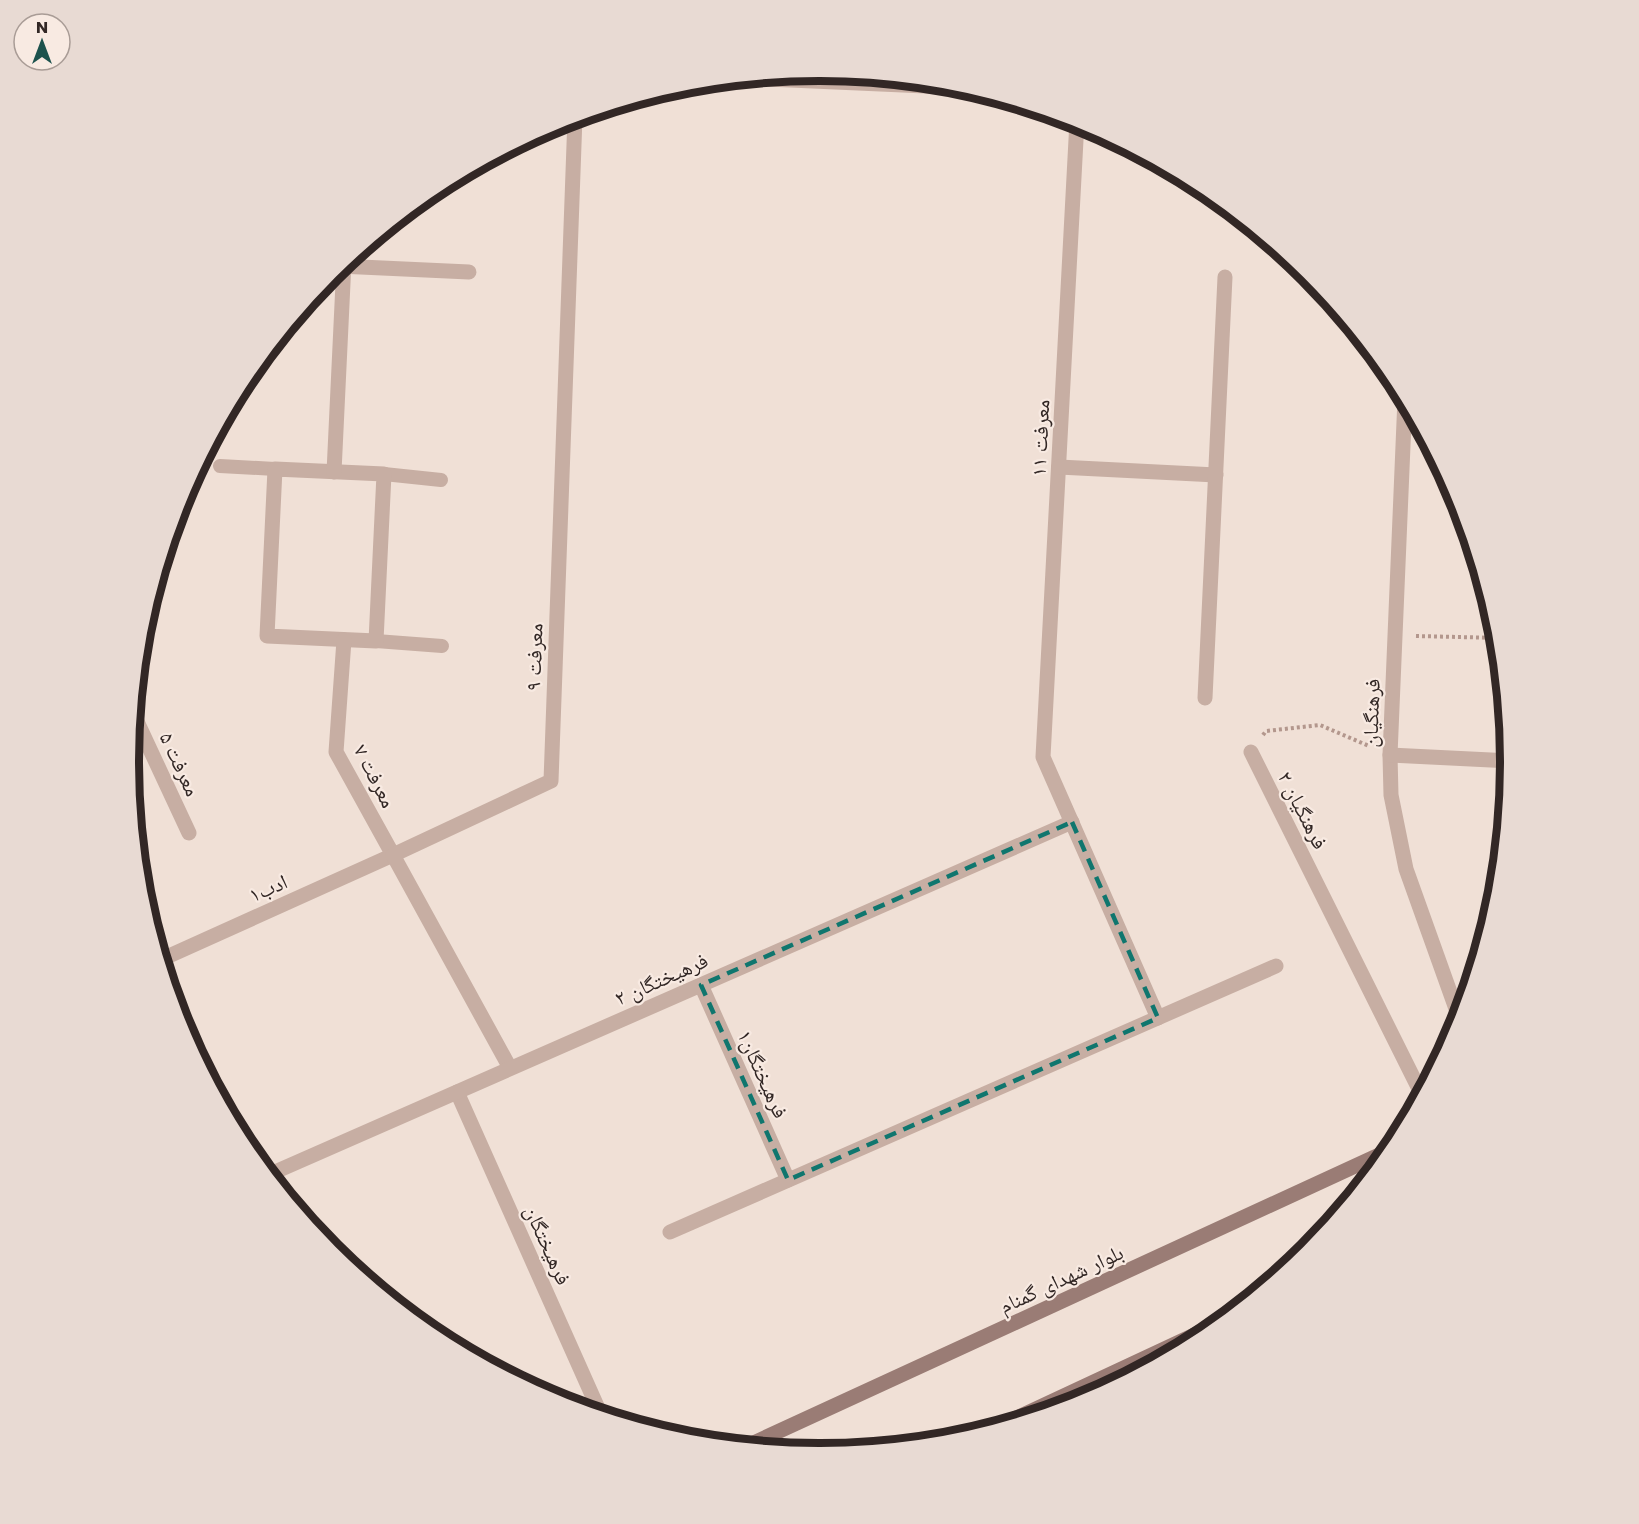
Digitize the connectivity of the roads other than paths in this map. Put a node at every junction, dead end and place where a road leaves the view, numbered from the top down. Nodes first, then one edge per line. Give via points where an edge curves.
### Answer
1 (816, 81) edge
2 (882, 84) edge
3 (575, 127) edge
4 (1076, 132) edge
5 (353, 266) edge
6 (469, 272) dead end
7 (342, 277) edge
8 (1225, 277) dead end
9 (1410, 423) edge
10 (220, 466) dead end
11 (1059, 467) junction
12 (275, 469) junction
13 (334, 472) junction
14 (384, 474) junction
15 (1216, 475) junction
16 (441, 480) dead end
17 (344, 640) junction
18 (376, 641) junction
19 (442, 646) dead end
20 (1205, 698) dead end
21 (140, 727) edge
22 (146, 740) junction
23 (139, 743) edge
24 (1251, 752) road end
25 (1390, 755) junction
26 (1500, 760) edge
27 (1072, 822) junction
28 (189, 833) dead end
29 (393, 855) junction
30 (168, 957) edge
31 (1276, 966) dead end
32 (701, 985) junction
33 (1455, 1006) edge
34 (1158, 1018) junction
35 (510, 1068) junction
36 (1418, 1086) edge
37 (457, 1092) junction
38 (1374, 1157) edge
39 (275, 1172) edge
40 (788, 1180) junction
41 (670, 1232) dead end
42 (1166, 1348) edge
43 (1049, 1403) edge
44 (597, 1405) edge
45 (760, 1440) edge

1 - 2 street
3 - 29 street, معرفت ۹ via 551,781
4 - 11 street, معرفت ۱۱
5 - 6 street
7 - 13 street
8 - 15 street
9 - 25 street, فرهنگیان
10 - 12 lane
11 - 15 street
11 - 27 street, معرفت ۱۱ via 1043,757
12 - 13 street
12 - 17 street via 267,636
13 - 14 street
14 - 16 lane
14 - 18 street
15 - 20 street
17 - 18 street
17 - 29 street, معرفت ۷ via 336,752
18 - 19 lane
21 - 22 street, معرفت ۵
22 - 23 street
22 - 28 street, معرفت ۵
24 - 36 street, فرهنگیان ۲
25 - 26 street
25 - 33 street, فرهنگیان via 1391,795 1406,869
27 - 32 street, فرهیختگان ۲
27 - 34 street
29 - 30 street, ادب۱
29 - 35 street
31 - 34 street
32 - 35 street, فرهیختگان ۲
32 - 40 street, فرهیختگان۱
34 - 40 street
35 - 37 street, فرهیختگان ۲
37 - 39 street, فرهیختگان ۲
37 - 44 street, فرهیختگان
38 - 45 main road, بلوار شهدای گمنام
40 - 41 street
42 - 43 main road

